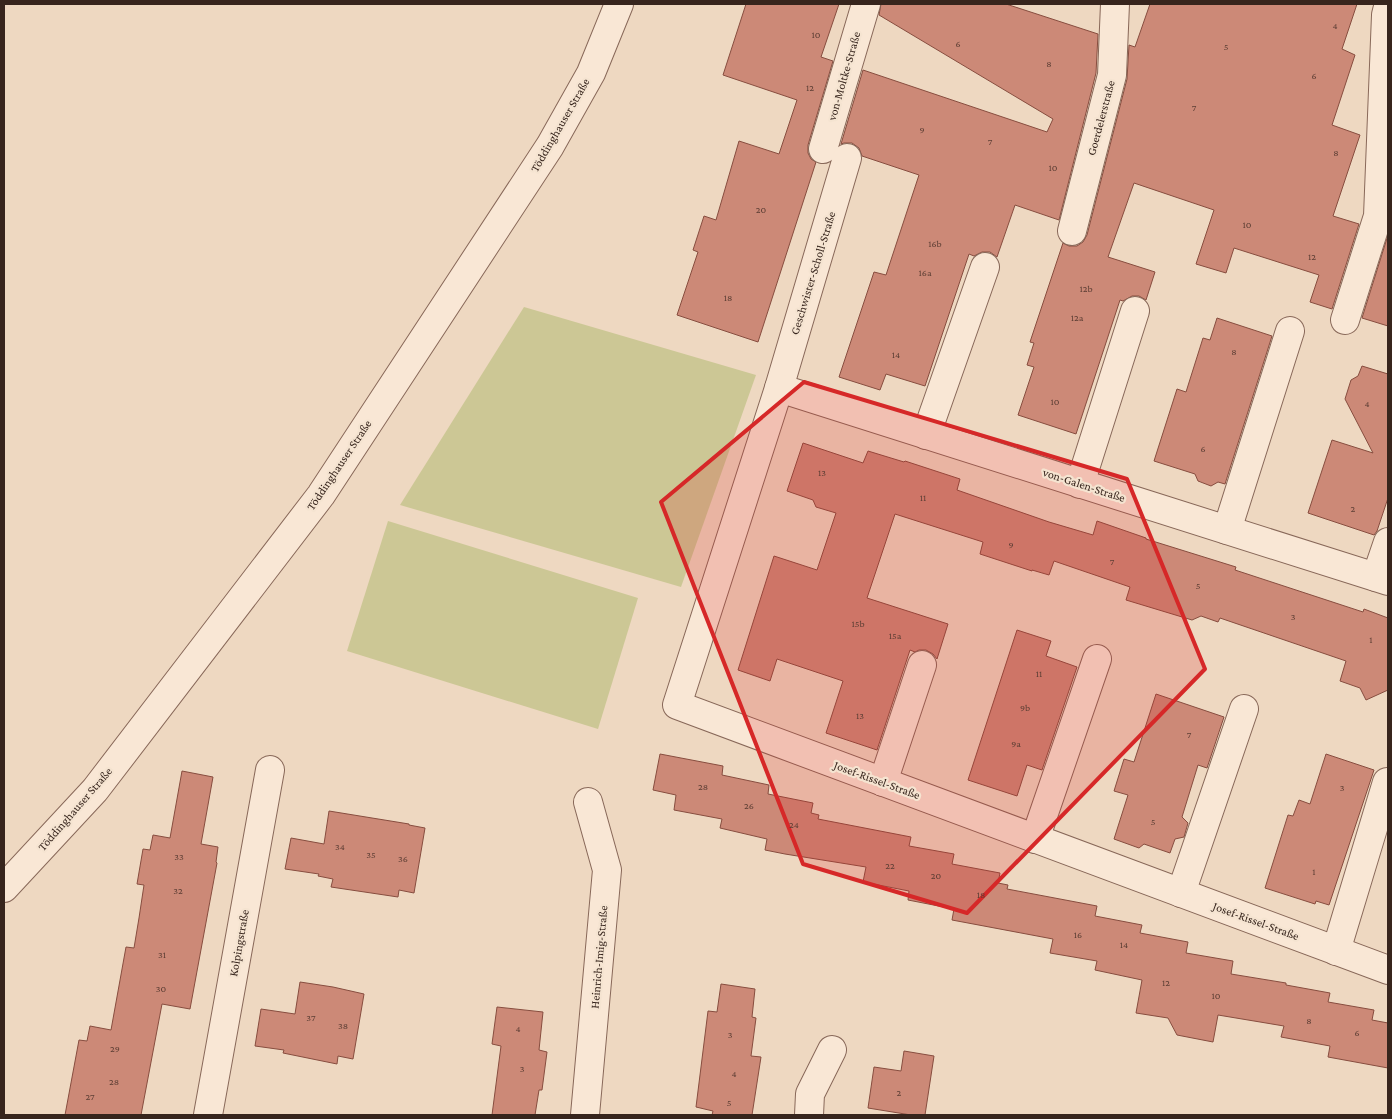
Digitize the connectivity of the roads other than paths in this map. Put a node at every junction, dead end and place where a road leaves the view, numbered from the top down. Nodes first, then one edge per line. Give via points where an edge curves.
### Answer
1 (619, 4) edge
2 (866, 4) edge
3 (1115, 4) edge
4 (1388, 8) edge
5 (835, 153) joint
6 (1072, 231) dead end
7 (985, 268) dead end
8 (1135, 311) dead end
9 (1345, 320) dead end
10 (1290, 331) dead end
11 (779, 388) junction
12 (926, 435) junction
13 (1080, 484) junction
14 (1227, 530) junction
15 (1388, 542) edge
16 (1382, 579) edge
17 (1097, 659) dead end
18 (922, 665) dead end
19 (1244, 709) dead end
20 (270, 770) dead end
21 (883, 782) junction
22 (1387, 782) edge
23 (588, 802) dead end
24 (1035, 839) junction
25 (4, 888) edge
26 (1180, 893) junction
27 (1336, 951) junction
28 (1388, 970) edge
29 (832, 1050) dead end
30 (208, 1115) edge
31 (585, 1115) edge
32 (809, 1115) edge

1 - 25 street, Töddinghauser Straße via 591,73 550,146 321,495 95,790
2 - 5 street, von-Moltke-Straße
3 - 6 street, Goerdelerstraße via 1112,75
4 - 9 street via 1378,216
5 - 11 street, Geschwister-Scholl-Straße
7 - 12 street
8 - 13 street
10 - 14 street
11 - 12 street, von-Galen-Straße
11 - 21 street, Josef-Rissel-Straße via 677,705
12 - 13 street, von-Galen-Straße
13 - 14 street, von-Galen-Straße
14 - 16 street, von-Galen-Straße
15 - 16 street
17 - 24 street
18 - 21 street
19 - 26 street
20 - 30 street, Kolpingstraße
21 - 24 street, Josef-Rissel-Straße
22 - 27 street
23 - 31 street, Heinrich-Imig-Straße via 607,870
24 - 26 street, Josef-Rissel-Straße
26 - 27 street, Josef-Rissel-Straße
27 - 28 street, Josef-Rissel-Straße
29 - 32 street via 810,1094

